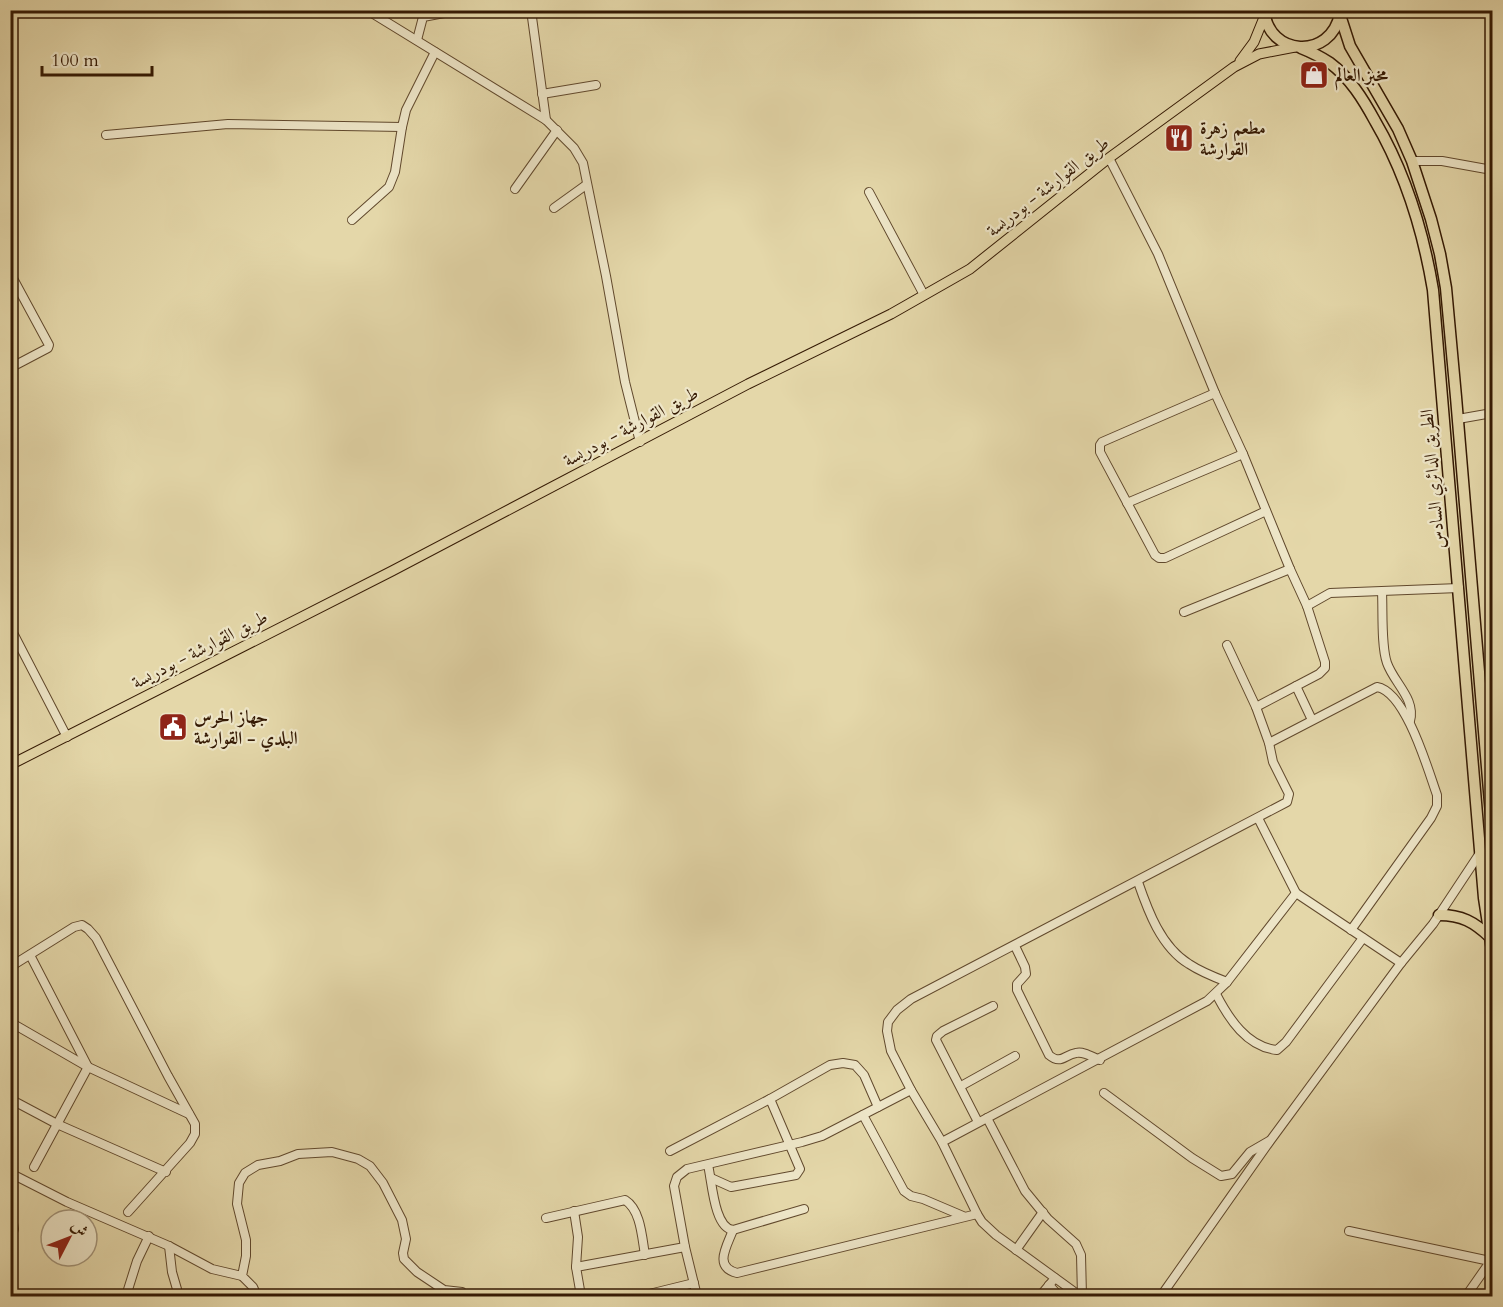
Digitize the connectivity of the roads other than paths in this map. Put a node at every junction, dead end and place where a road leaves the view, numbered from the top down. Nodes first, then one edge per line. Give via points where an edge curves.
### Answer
1 (367, 10) edge
2 (460, 10) edge
3 (531, 10) edge
4 (1265, 13) edge
5 (1340, 13) edge
6 (379, 14) edge
7 (417, 40) junction
8 (1298, 47) junction
9 (435, 52) junction
10 (1234, 67) junction
11 (596, 85) dead end
12 (542, 94) junction
13 (546, 120) junction
14 (402, 128) junction
15 (557, 130) junction
16 (106, 135) dead end
17 (1109, 158) junction
18 (1412, 161) junction
19 (1492, 170) edge
20 (586, 185) junction
21 (515, 189) dead end
22 (869, 192) dead end
23 (554, 208) dead end
24 (352, 220) dead end
25 (10, 273) edge
26 (924, 295) junction
27 (10, 368) edge
28 (1215, 393) junction
29 (1456, 397) junction
30 (1443, 398) junction
31 (1492, 413) edge
32 (1458, 419) junction
33 (640, 442) junction
34 (1243, 454) junction
35 (1127, 503) junction
36 (1266, 511) junction
37 (1290, 569) junction
38 (1459, 588) junction
39 (1382, 592) junction
40 (1307, 606) junction
41 (1184, 612) dead end
42 (10, 627) edge
43 (1227, 645) dead end
44 (1296, 686) junction
45 (1256, 707) junction
46 (1312, 720) junction
47 (1410, 722) junction
48 (67, 736) junction
49 (1269, 743) junction
50 (10, 765) edge
51 (1491, 800) edge
52 (1258, 818) junction
53 (1492, 827) edge
54 (1480, 852) junction
55 (1138, 882) junction
56 (1296, 893) junction
57 (1439, 915) junction
58 (1351, 930) junction
59 (1490, 937) junction
60 (1363, 938) junction
61 (1015, 946) junction
62 (1492, 950) edge
63 (30, 955) junction
64 (1401, 963) junction
65 (10, 967) edge
66 (1227, 982) junction
67 (1216, 994) junction
68 (993, 1006) dead end
69 (10, 1022) edge
70 (1015, 1056) dead end
71 (1100, 1060) junction
72 (88, 1067) junction
73 (961, 1086) junction
74 (911, 1090) junction
75 (1104, 1094) dead end
76 (770, 1099) junction
77 (10, 1100) edge
78 (878, 1107) junction
79 (189, 1114) junction
80 (863, 1115) junction
81 (982, 1120) junction
82 (57, 1124) junction
83 (1270, 1141) junction
84 (942, 1142) junction
85 (789, 1144) junction
86 (670, 1151) dead end
87 (708, 1164) junction
88 (34, 1167) dead end
89 (166, 1172) junction
90 (10, 1173) edge
91 (711, 1178) junction
92 (10, 1205) edge
93 (804, 1209) dead end
94 (574, 1211) junction
95 (128, 1212) dead end
96 (1043, 1212) junction
97 (977, 1214) junction
98 (964, 1217) junction
99 (546, 1218) dead end
100 (733, 1230) junction
101 (1349, 1231) dead end
102 (149, 1236) junction
103 (10, 1243) edge
104 (170, 1246) junction
105 (685, 1247) junction
106 (1016, 1250) junction
107 (645, 1255) junction
108 (1491, 1259) edge
109 (576, 1267) junction
110 (242, 1276) junction
111 (1055, 1278) junction
112 (694, 1283) junction
113 (1049, 1285) junction
114 (462, 1292) dead end
115 (1165, 1295) edge
116 (126, 1296) edge
117 (179, 1296) edge
118 (257, 1296) edge
119 (581, 1296) edge
120 (641, 1296) edge
121 (697, 1296) edge
122 (1040, 1296) edge
123 (1059, 1296) edge
124 (1081, 1296) edge
125 (1466, 1296) edge

1 - 6 street
2 - 7 street via 423,17
3 - 12 street
4 - 8 highway, الطريق الدائري السادس via 1275,36
4 - 10 main road via 1254,42
5 - 8 highway, الطريق الدائري السادس via 1336,28 1327,39
5 - 18 highway, الطريق الدائري السادس via 1350,46
6 - 7 street
7 - 9 street
8 - 10 main road via 1258,54
8 - 30 highway, الطريق الدائري السادس via 1329,63 1357,92 1409,189 1434,290
9 - 13 street
9 - 14 street via 406,111
10 - 17 main road, طريق القوارشة - بودريسة
11 - 12 street
12 - 13 street
13 - 15 street
14 - 16 street via 228,124
14 - 24 street via 389,187
15 - 20 street via 583,163
15 - 21 street
17 - 26 main road, طريق القوارشة - بودريسة via 976,265
17 - 28 street via 1150,236
18 - 19 street via 1442,161
18 - 29 highway, الطريق الدائري السادس via 1440,254
20 - 23 street
20 - 33 street
22 - 26 street
25 - 27 street via 49,345
26 - 33 main road, طريق القوارشة - بودريسة
28 - 34 street
28 - 35 street via 1102,442 1100,452
29 - 30 highway
29 - 32 highway, الطريق الدائري السادس
30 - 38 highway, الطريق الدائري السادس
31 - 32 street
32 - 51 highway, الطريق الدائري السادس
33 - 48 main road, طريق القوارشة - بودريسة
34 - 35 street
34 - 36 street
35 - 36 street via 1159,558
36 - 37 street
37 - 40 street
37 - 41 street
38 - 39 street
38 - 54 highway, الطريق الدائري السادس
39 - 40 street via 1330,593
39 - 47 street via 1386,657 1412,708
40 - 44 street via 1325,668
42 - 48 street
43 - 45 street
44 - 45 street
44 - 46 street
45 - 49 street
46 - 47 street via 1377,687 1386,691
46 - 49 street
47 - 58 street via 1437,795 1437,806
48 - 50 main road, طريق القوارشة - بودريسة
49 - 52 street via 1273,762 1290,797
51 - 53 highway, الطريق الدائري السادس
52 - 55 street
52 - 56 street
54 - 57 street
54 - 59 highway, الطريق الدائري السادس
55 - 61 street
55 - 66 street via 1170,948 1188,964
56 - 58 street
56 - 66 street
57 - 59 highway via 1469,920
57 - 64 street
58 - 60 street
59 - 62 highway, الطريق الدائري السادس
60 - 64 street
60 - 67 street via 1277,1050 1264,1049 1240,1030
61 - 71 street via 1026,974 1017,990 1049,1055 1062,1060 1084,1053
61 - 74 street via 911,999 892,1015 888,1022 891,1051
63 - 65 street
63 - 72 street
63 - 79 street via 74,927 82,925 88,929
64 - 83 street
66 - 67 street
67 - 71 street
68 - 73 street via 937,1036
69 - 72 street
70 - 73 street
71 - 81 street
72 - 79 street
72 - 82 street
73 - 81 street
74 - 78 street
74 - 84 street
75 - 83 street via 1221,1176 1232,1174 1250,1152
76 - 78 street via 830,1065 843,1063 855,1065 864,1075
76 - 85 street
76 - 86 street
77 - 82 street
78 - 80 street
79 - 89 street via 195,1134
80 - 85 street via 822,1136
80 - 98 street via 904,1191
81 - 84 street
81 - 96 street via 1025,1191
82 - 88 street
82 - 89 street
83 - 115 street
84 - 97 street
85 - 87 street
85 - 91 street via 799,1163 796,1174 731,1187
87 - 91 street
87 - 105 street via 687,1168 675,1182
89 - 95 street
90 - 102 street
91 - 100 street via 722,1224
92 - 103 street via 14,1229
93 - 100 street
94 - 99 street
94 - 107 street via 626,1200 636,1211
94 - 109 street via 578,1237
96 - 106 street
96 - 124 street via 1077,1244 1081,1255
97 - 98 street
97 - 106 street via 988,1229
98 - 100 street via 737,1273 729,1271 723,1258
101 - 108 street
102 - 104 street
102 - 116 street
104 - 110 street via 212,1269
104 - 117 street
105 - 107 street
105 - 112 street
106 - 111 street
107 - 109 street
108 - 125 street
109 - 119 street
110 - 114 street via 246,1240 237,1204 239,1183 245,1173 258,1165 298,1154 333,1152 370,1166 383,1183 402,1220 406,1239 404,1259 444,1290
110 - 118 street
111 - 113 street
111 - 124 street
112 - 120 street
112 - 121 street
113 - 122 street
113 - 123 street

